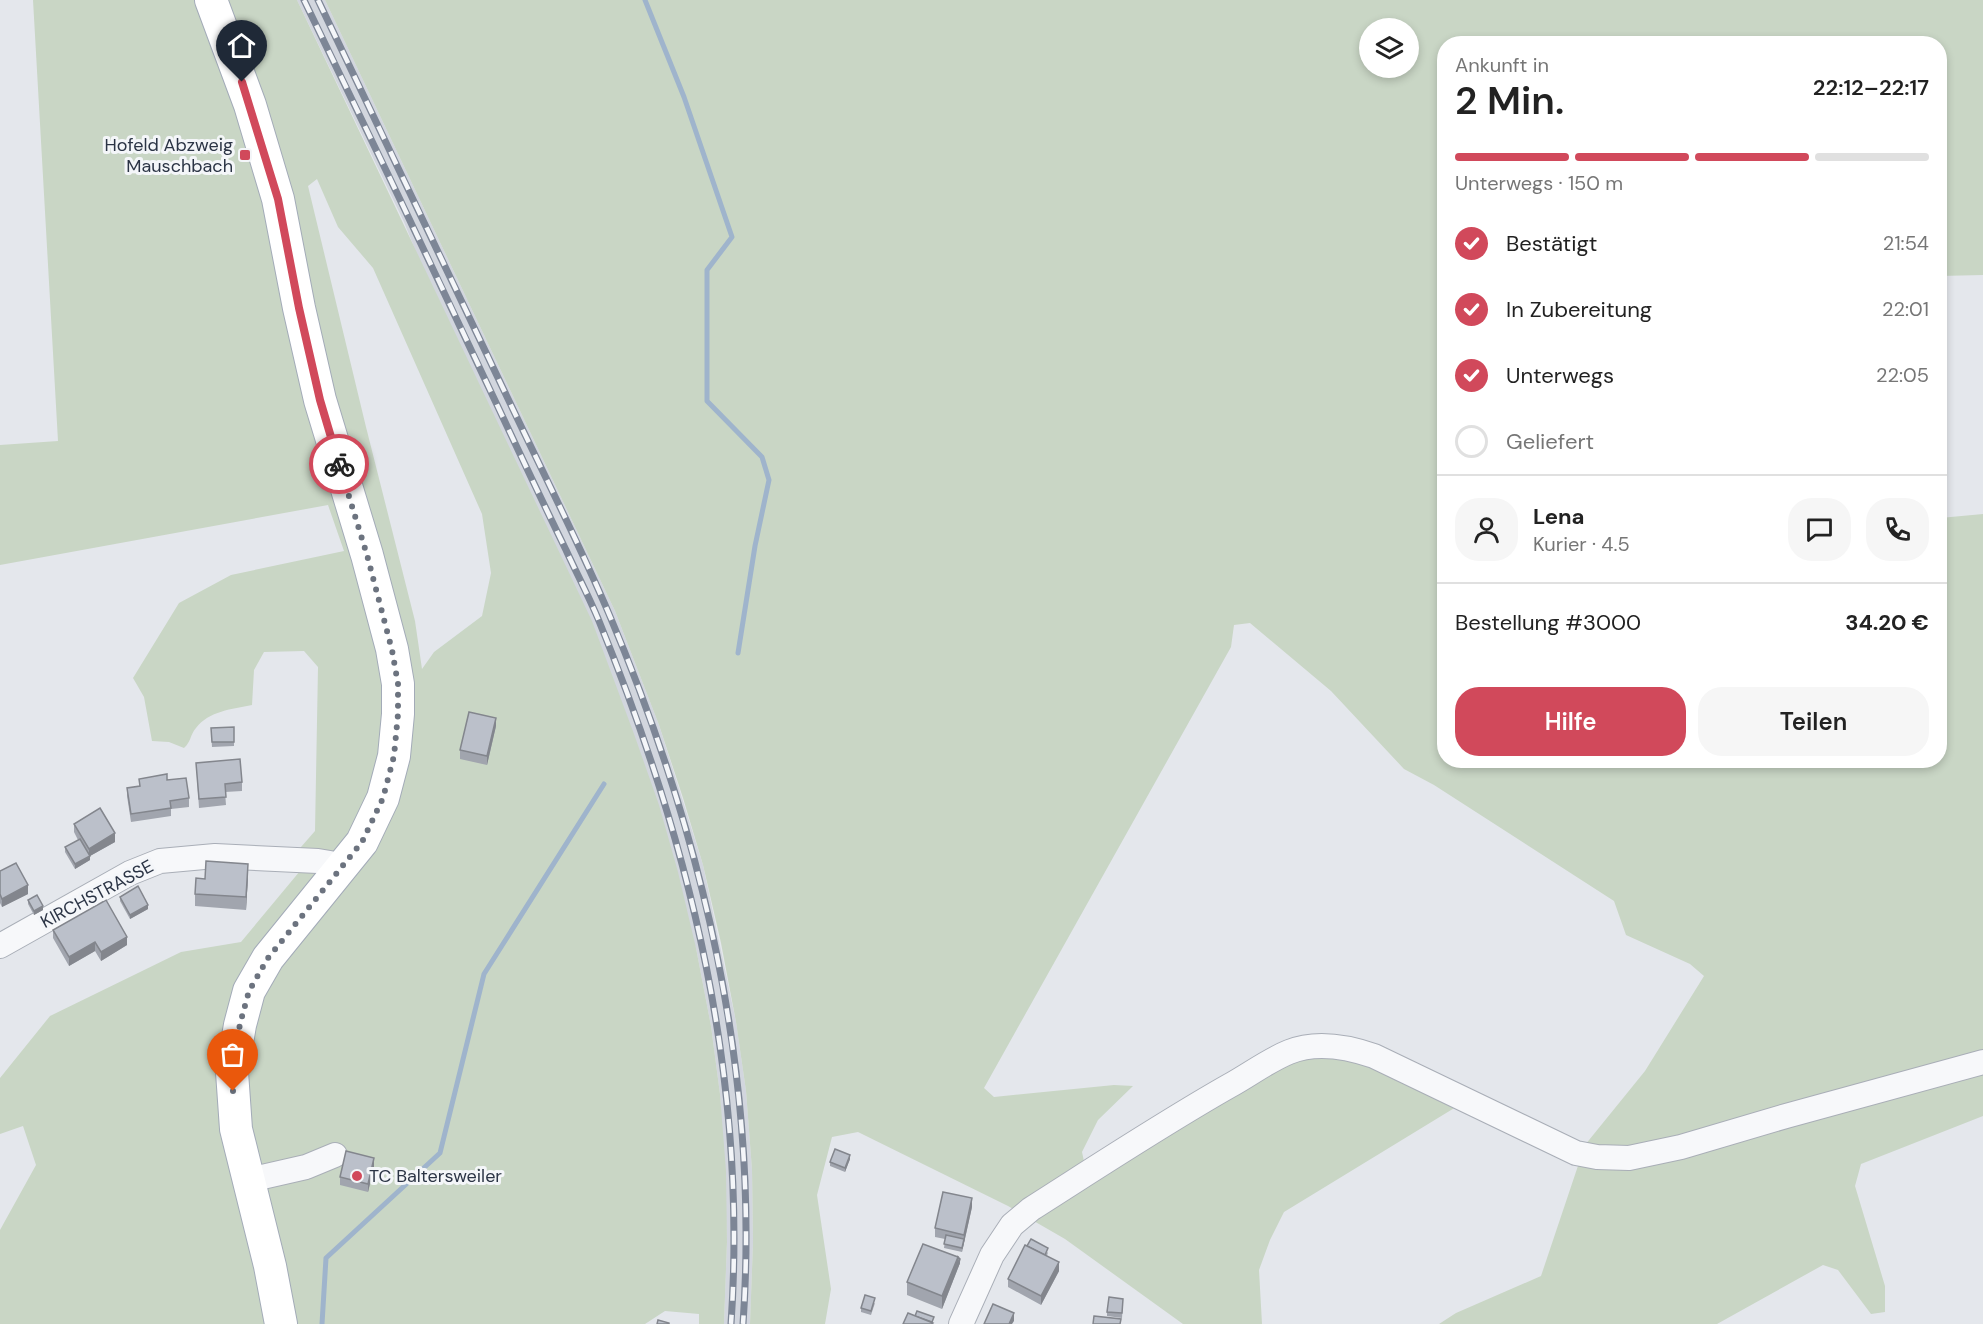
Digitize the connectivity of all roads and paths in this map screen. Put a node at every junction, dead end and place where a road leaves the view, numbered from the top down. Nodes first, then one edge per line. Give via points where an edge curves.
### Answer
1 (211, 0) edge
2 (341, 869) junction
3 (0, 946) edge
4 (1983, 1062) edge
5 (335, 1155) dead end
6 (249, 1180) junction
7 (281, 1324) edge
8 (960, 1324) edge

1 - 2 main road via 250,105 278,199 320,400 367,555 398,684 394,756 383,798 362,842
2 - 3 street, KIRCHSTRASSE via 318,861 215,856 160,861 130,873
2 - 6 main road via 268,958 249,991 232,1072 236,1129
4 - 8 street via 1629,1158 1576,1153 1354,1049 1329,1046 1290,1052 1196,1104 1031,1209 1012,1225 992,1255
5 - 6 street via 306,1167
6 - 7 main road

